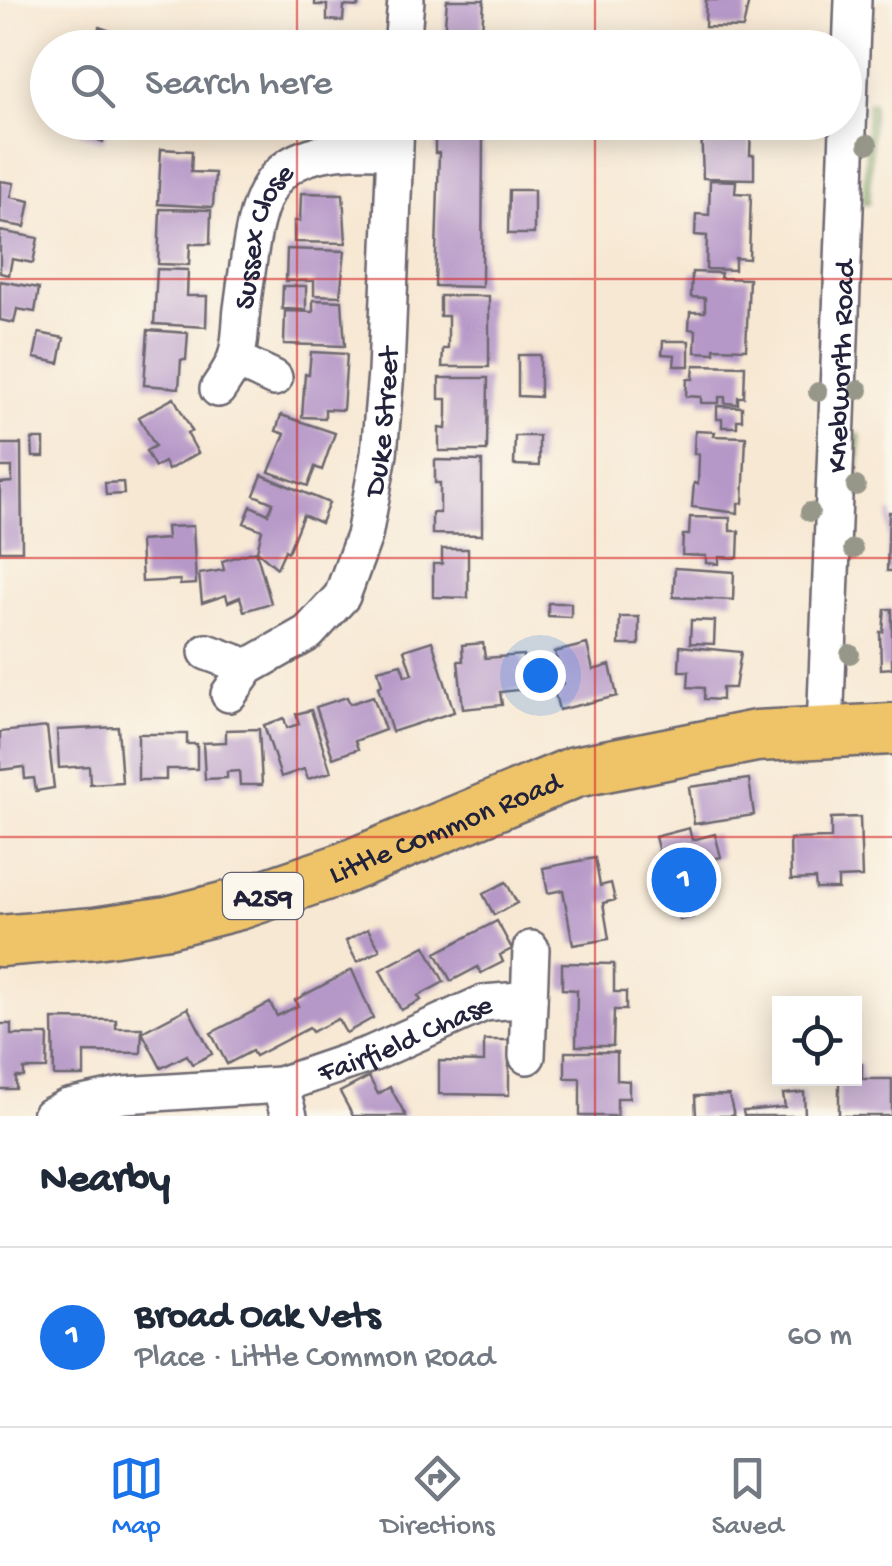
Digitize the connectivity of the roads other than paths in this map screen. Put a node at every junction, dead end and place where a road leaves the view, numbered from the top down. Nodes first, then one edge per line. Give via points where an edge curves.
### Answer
1 (406, 0) edge
2 (854, 0) edge
3 (404, 30) edge
4 (853, 30) edge
5 (384, 140) edge
6 (395, 140) edge
7 (848, 140) edge
8 (274, 378) dead end
9 (207, 652) dead end
10 (892, 729) edge
11 (825, 731) junction
12 (0, 941) edge
13 (531, 948) dead end
14 (529, 999) junction
15 (527, 1056) dead end
16 (285, 1100) edge
17 (50, 1116) edge

1 - 3 street
2 - 4 street, Knebworth Road
5 - 8 street, Sussex Close via 318,152 287,166 267,186 254,218 227,374
6 - 9 street, Duke Street via 379,454 364,536 342,596 308,634 239,681
7 - 11 street, Knebworth Road
10 - 11 highway, Little Common Road / A259
11 - 12 highway, Little Common Road / A259 via 756,736 575,772 240,904 168,922
13 - 14 street, Fairfield Chase
14 - 15 street, Fairfield Chase
14 - 16 street, Fairfield Chase via 484,1002
16 - 17 street, Fairfield Chase via 124,1096

